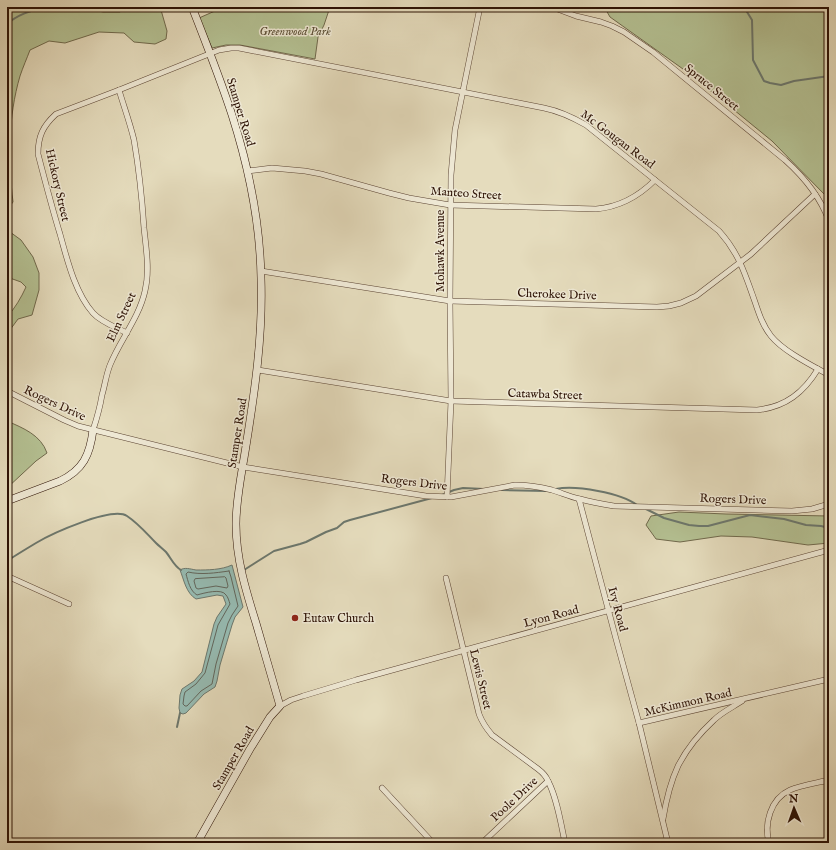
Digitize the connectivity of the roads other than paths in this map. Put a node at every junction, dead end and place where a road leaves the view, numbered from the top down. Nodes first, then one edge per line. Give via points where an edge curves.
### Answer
1 (192, 7) edge
2 (480, 7) edge
3 (552, 7) edge
4 (210, 53) junction
5 (119, 90) junction
6 (463, 92) junction
7 (247, 171) junction
8 (655, 180) junction
9 (815, 194) junction
10 (450, 205) junction
11 (829, 221) edge
12 (740, 262) junction
13 (261, 271) junction
14 (450, 301) junction
15 (127, 333) junction
16 (818, 369) junction
17 (258, 370) junction
18 (829, 376) edge
19 (7, 391) edge
20 (451, 401) junction
21 (93, 430) junction
22 (243, 467) junction
23 (447, 497) junction
24 (579, 499) junction
25 (7, 501) edge
26 (829, 504) edge
27 (829, 550) edge
28 (7, 576) edge
29 (446, 578) dead end
30 (69, 604) dead end
31 (608, 611) junction
32 (463, 650) junction
33 (829, 679) edge
34 (746, 699) junction
35 (280, 706) junction
36 (639, 723) junction
37 (829, 780) edge
38 (548, 781) junction
39 (382, 788) dead end
40 (662, 822) junction
41 (197, 843) edge
42 (433, 843) edge
43 (482, 843) edge
44 (565, 843) edge
45 (668, 843) edge
46 (769, 843) edge

1 - 4 street, Stamper Road
2 - 6 street, Mohawk Avenue
3 - 9 street, Spruce Street via 612,26 653,52 785,160
4 - 5 street, Hickory Street
4 - 6 street, Mc Gougan Road via 239,48
4 - 7 street, Stamper Road via 232,115
5 - 15 street, Elm Street via 134,140 147,262 145,291
5 - 15 street, Hickory Street via 56,114 49,120 40,137 38,154 65,254 79,290 94,314
6 - 8 street, Mc Gougan Road via 564,113 586,125
6 - 10 street, Mohawk Avenue via 455,130
7 - 10 street, Manteo Street via 272,168 305,171 409,198
7 - 13 street, Stamper Road via 257,223
8 - 10 street, Manteo Street via 628,200 596,209
8 - 12 street, Mc Gougan Road via 719,231
9 - 11 street, Spruce Street
9 - 12 street, Cherokee Drive
10 - 14 street, Mohawk Avenue
12 - 14 street, Cherokee Drive via 696,296 669,306
12 - 16 street, Mc Gougan Road via 762,322 771,336 783,348
13 - 14 street, Cherokee Drive
13 - 17 street, Stamper Road via 262,308
14 - 20 street, Mohawk Avenue
15 - 21 street, Elm Street via 110,366
16 - 18 street, Mc Gougan Road
16 - 20 street, Catawba Street via 796,396 781,404 757,410
17 - 20 street, Catawba Street
17 - 22 street, Stamper Road
19 - 21 street, Rogers Drive via 64,420
20 - 23 street, Mohawk Avenue
21 - 22 street, Rogers Drive
21 - 25 street, Elm Street via 87,456 74,473
22 - 23 street, Rogers Drive via 426,496
22 - 35 street, Stamper Road via 236,505 239,562
23 - 24 street, Rogers Drive via 523,485 552,490
24 - 26 street, Rogers Drive via 614,506 758,510 804,510
24 - 31 street, Ivy Road
27 - 31 street, Lyon Road
28 - 30 street
29 - 32 street, Lewis Street
31 - 32 street, Lyon Road
31 - 36 street, Ivy Road
32 - 35 street, Lyon Road via 303,696
32 - 38 street, Lewis Street via 479,714 486,729 544,774
33 - 34 street, McKimmon Road
34 - 36 street, McKimmon Road
34 - 40 street, McKimmon Road via 714,719 689,748 672,782
35 - 41 street, Stamper Road via 250,749
36 - 40 street, McKimmon Road
37 - 46 street via 792,789 781,795 773,805 767,820
38 - 43 street, Poole Drive
38 - 44 street, Poole Drive
39 - 42 street
40 - 45 street, McKimmon Road

